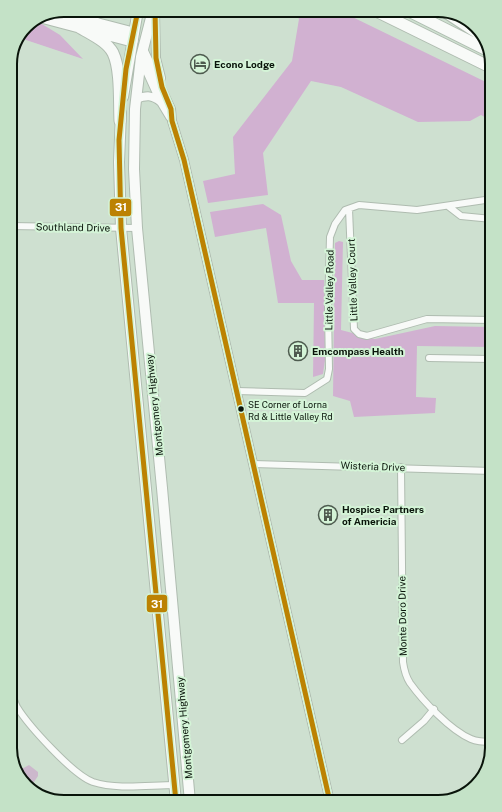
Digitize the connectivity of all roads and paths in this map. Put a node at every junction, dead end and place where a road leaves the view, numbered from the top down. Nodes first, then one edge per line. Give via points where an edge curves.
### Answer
1 (65, 17) edge
2 (90, 17) edge
3 (136, 17) edge
4 (152, 17) edge
5 (154, 17) edge
6 (388, 17) edge
7 (421, 17) edge
8 (52, 19) edge
9 (78, 23) junction
10 (132, 37) junction
11 (482, 46) edge
12 (142, 53) junction
13 (485, 65) edge
14 (162, 87) junction
15 (136, 99) junction
16 (161, 102) junction
17 (120, 121) junction
18 (172, 121) junction
19 (485, 200) edge
20 (448, 206) junction
21 (349, 209) junction
22 (485, 218) edge
23 (17, 226) edge
24 (121, 228) junction
25 (137, 228) junction
26 (485, 320) edge
27 (429, 358) dead end
28 (485, 359) edge
29 (236, 391) junction
30 (253, 464) junction
31 (401, 467) junction
32 (485, 471) edge
33 (17, 706) edge
34 (434, 709) junction
35 (402, 740) dead end
36 (485, 742) edge
37 (175, 785) junction
38 (176, 795) edge
39 (189, 795) edge
40 (328, 795) edge

1 - 9 highway
2 - 9 highway
3 - 10 main road, Montgomery Highway
4 - 12 main road, Montgomery Highway
5 - 14 street via 156,58
6 - 13 highway
7 - 11 highway
8 - 9 highway
9 - 10 highway
9 - 17 highway via 112,52 117,70
10 - 12 main road
10 - 17 main road, Montgomery Highway
12 - 14 street
12 - 15 main road, Montgomery Highway
12 - 16 street
14 - 18 street via 171,109
15 - 16 street via 153,96
15 - 25 main road, Montgomery Highway via 134,169
16 - 18 street
17 - 24 main road, Montgomery Highway
18 - 29 street via 184,160
19 - 20 street
20 - 21 street via 417,210 360,205
20 - 22 street via 461,216
21 - 26 street, Little Valley Court via 353,319 354,328 359,334 367,336 427,319
21 - 29 street, Little Valley Road via 345,210 335,224 330,237 327,379 305,393
23 - 24 street, Southland Drive
24 - 25 street, Southland Drive
24 - 37 main road, Montgomery Highway
25 - 39 main road, Montgomery Highway
27 - 28 street
29 - 30 street
30 - 31 street, Wisteria Drive
30 - 40 street
31 - 32 street, Wisteria Drive
31 - 34 street, Monte Doro Drive via 403,662 409,682
33 - 37 street via 28,723 77,772 90,781 120,785
34 - 35 street
34 - 36 street, Monte Doro Drive via 464,735
37 - 38 main road, Montgomery Highway

